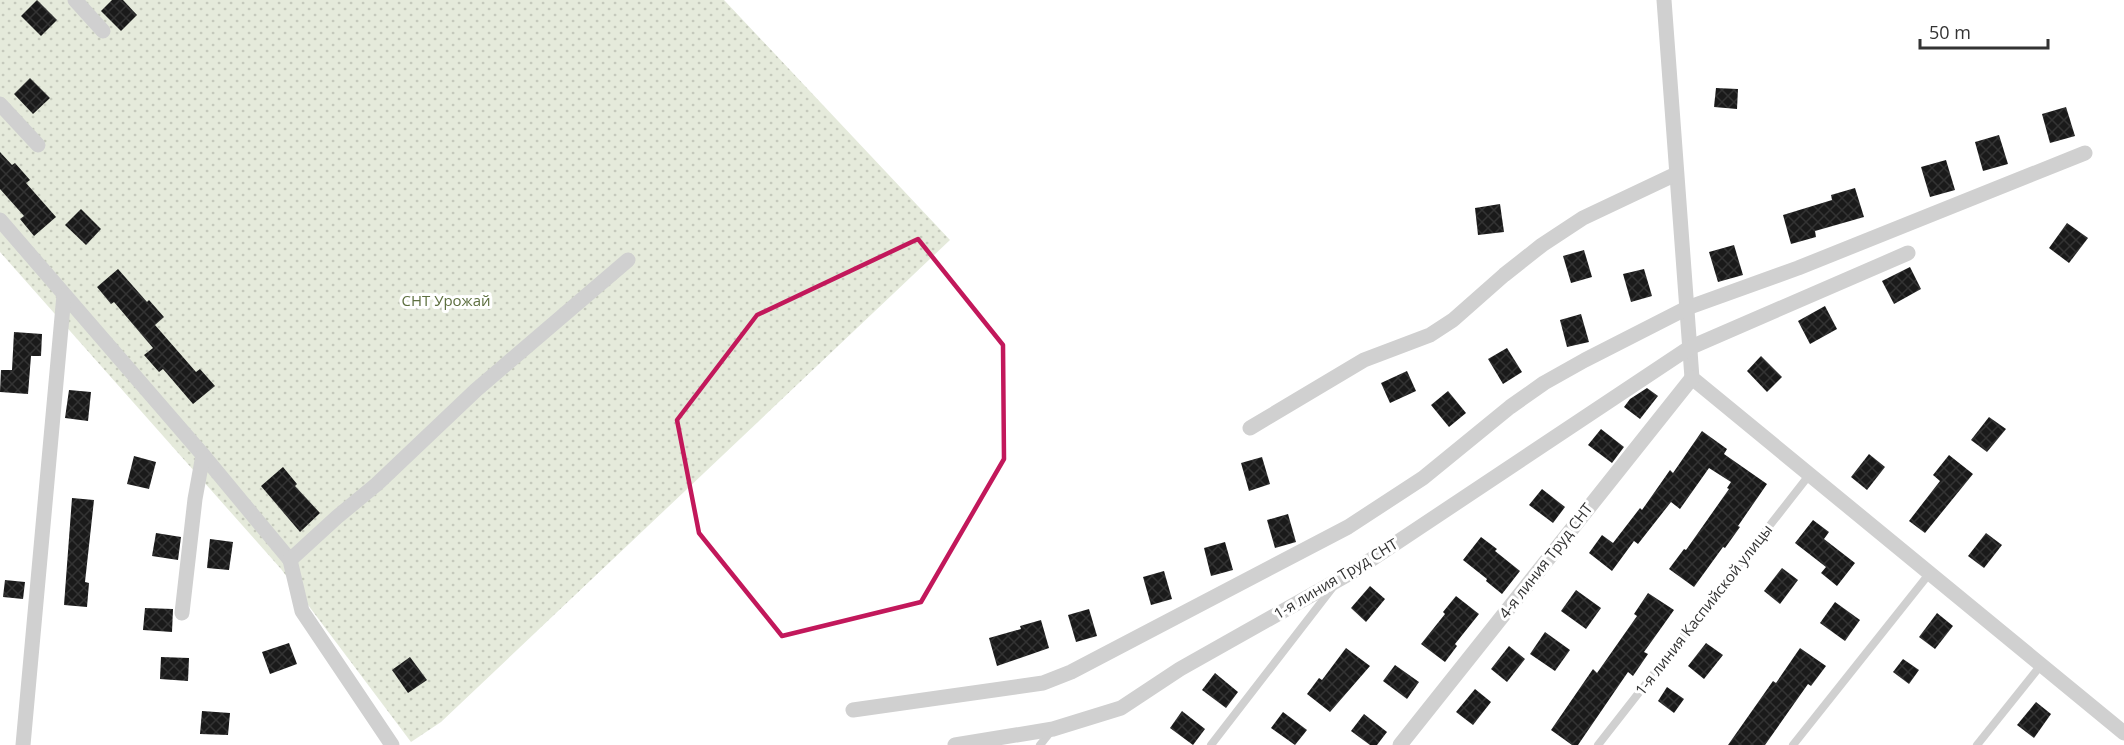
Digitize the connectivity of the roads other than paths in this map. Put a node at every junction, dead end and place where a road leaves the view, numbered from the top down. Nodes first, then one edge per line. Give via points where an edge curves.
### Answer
1 (75, 0) edge
2 (1664, 0) edge
3 (103, 31) dead end
4 (0, 104) edge
5 (38, 146) dead end
6 (2085, 153) dead end
7 (1676, 174) junction
8 (0, 220) edge
9 (1908, 253) dead end
10 (628, 260) dead end
11 (64, 295) junction
12 (1687, 308) junction
13 (1689, 348) junction
14 (1692, 378) junction
15 (1251, 428) dead end
16 (203, 455) junction
17 (1810, 474) junction
18 (290, 560) junction
19 (1929, 574) junction
20 (1339, 579) junction
21 (182, 613) dead end
22 (2041, 665) junction
23 (853, 710) dead end
24 (1053, 729) junction
25 (2124, 733) edge
26 (23, 745) edge
27 (392, 745) edge
28 (955, 745) edge
29 (1040, 745) edge
30 (1211, 745) edge
31 (1400, 745) edge
32 (1598, 745) edge
33 (1792, 745) edge
34 (1977, 745) edge

1 - 3 street
2 - 7 street
4 - 5 street
6 - 12 street via 1798,268
7 - 12 street
7 - 15 street via 1582,218 1430,335 1364,360
8 - 11 street
9 - 13 street, 1-я линия Труд СНТ
10 - 18 street via 476,390
11 - 16 street
11 - 26 street
12 - 13 street
12 - 23 street via 1544,383 1510,406 1424,478 1348,527 1071,672 1043,683
13 - 14 street
13 - 20 street, 1-я линия Труд СНТ
14 - 17 street
14 - 31 street, 4-я линия Труд СНТ
16 - 18 street
16 - 21 street
17 - 19 street
17 - 32 lane, 1-я линия Каспийской улицы
18 - 27 street via 302,611
19 - 22 street
19 - 33 lane
20 - 24 street, 1-я линия Труд СНТ via 1180,669 1121,708
20 - 30 lane
22 - 25 street
22 - 34 lane
24 - 28 street, 1-я линия Труд СНТ
24 - 29 lane

